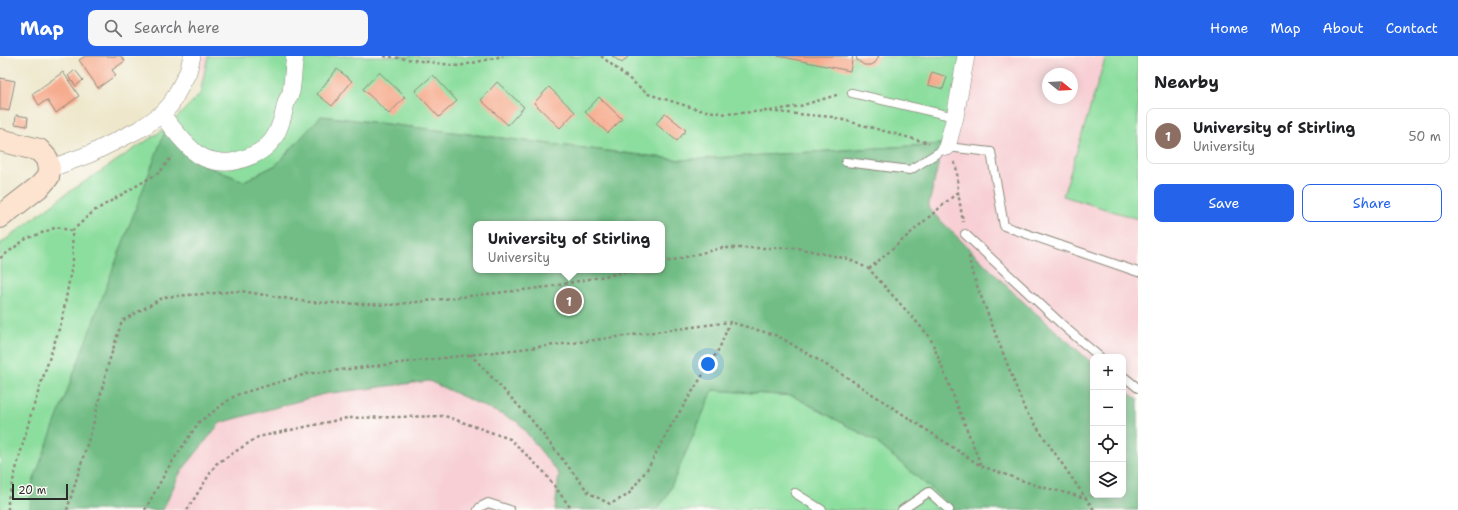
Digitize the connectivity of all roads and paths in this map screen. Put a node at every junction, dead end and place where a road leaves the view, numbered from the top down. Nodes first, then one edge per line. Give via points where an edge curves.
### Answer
1 (192, 56) edge
2 (294, 56) edge
3 (384, 56) edge
4 (503, 56) edge
5 (602, 56) edge
6 (966, 56) edge
7 (852, 93) joint
8 (764, 111) junction
9 (161, 114) junction
10 (955, 117) junction
11 (0, 140) edge
12 (187, 144) junction
13 (947, 147) junction
14 (846, 162) dead end
15 (49, 169) junction
16 (958, 192) junction
17 (0, 217) edge
18 (72, 231) junction
19 (966, 234) joint
20 (0, 258) edge
21 (665, 262) edge
22 (868, 269) junction
23 (1138, 272) edge
24 (620, 273) edge
25 (972, 273) dead end
26 (730, 322) junction
27 (470, 354) junction
28 (1096, 354) edge
29 (1126, 378) edge
30 (1138, 388) edge
31 (981, 466) junction
32 (795, 493) dead end
33 (1086, 498) junction
34 (8, 510) edge
35 (67, 510) edge
36 (145, 510) edge
37 (187, 510) edge
38 (478, 510) edge
39 (510, 510) edge
40 (569, 510) edge
41 (822, 510) edge
42 (902, 510) edge
43 (949, 510) edge
44 (1094, 510) edge

1 - 9 street via 188,72 175,98
2 - 12 street via 290,94 276,135 268,147 249,158 231,163 211,160 196,154
3 - 4 path via 459,66
5 - 8 path via 648,94 700,110 720,113
6 - 10 street
7 - 8 path via 800,106
7 - 10 lane
8 - 13 path via 832,118
9 - 12 street
9 - 15 street via 142,128 90,154
10 - 13 street
11 - 15 main road via 39,150 47,159
12 - 18 path via 173,155 160,172 94,211
13 - 14 lane via 910,170
13 - 16 path via 958,171
13 - 23 lane via 991,152 1004,226
15 - 17 main road via 48,177 40,186
16 - 19 path
16 - 22 path
18 - 20 path via 57,226 26,239
18 - 34 path via 73,260 62,320 30,414 8,499
19 - 28 lane
21 - 22 path via 721,248 797,248 848,259
22 - 31 path via 930,337
24 - 35 path via 548,287 391,305 308,302 241,291 164,297 122,321
25 - 33 path via 1025,410
26 - 27 path
26 - 27 path via 719,349 648,468 628,495 610,504 589,493 530,418
26 - 31 path via 778,336 848,378
27 - 36 path via 306,374 236,395 199,422 168,468
29 - 30 lane
31 - 33 path via 1038,486
32 - 41 lane
33 - 44 path
37 - 40 path via 216,464 258,437 347,418 445,416 510,439 544,472 570,507
38 - 39 lane via 488,503
42 - 43 lane via 929,492

